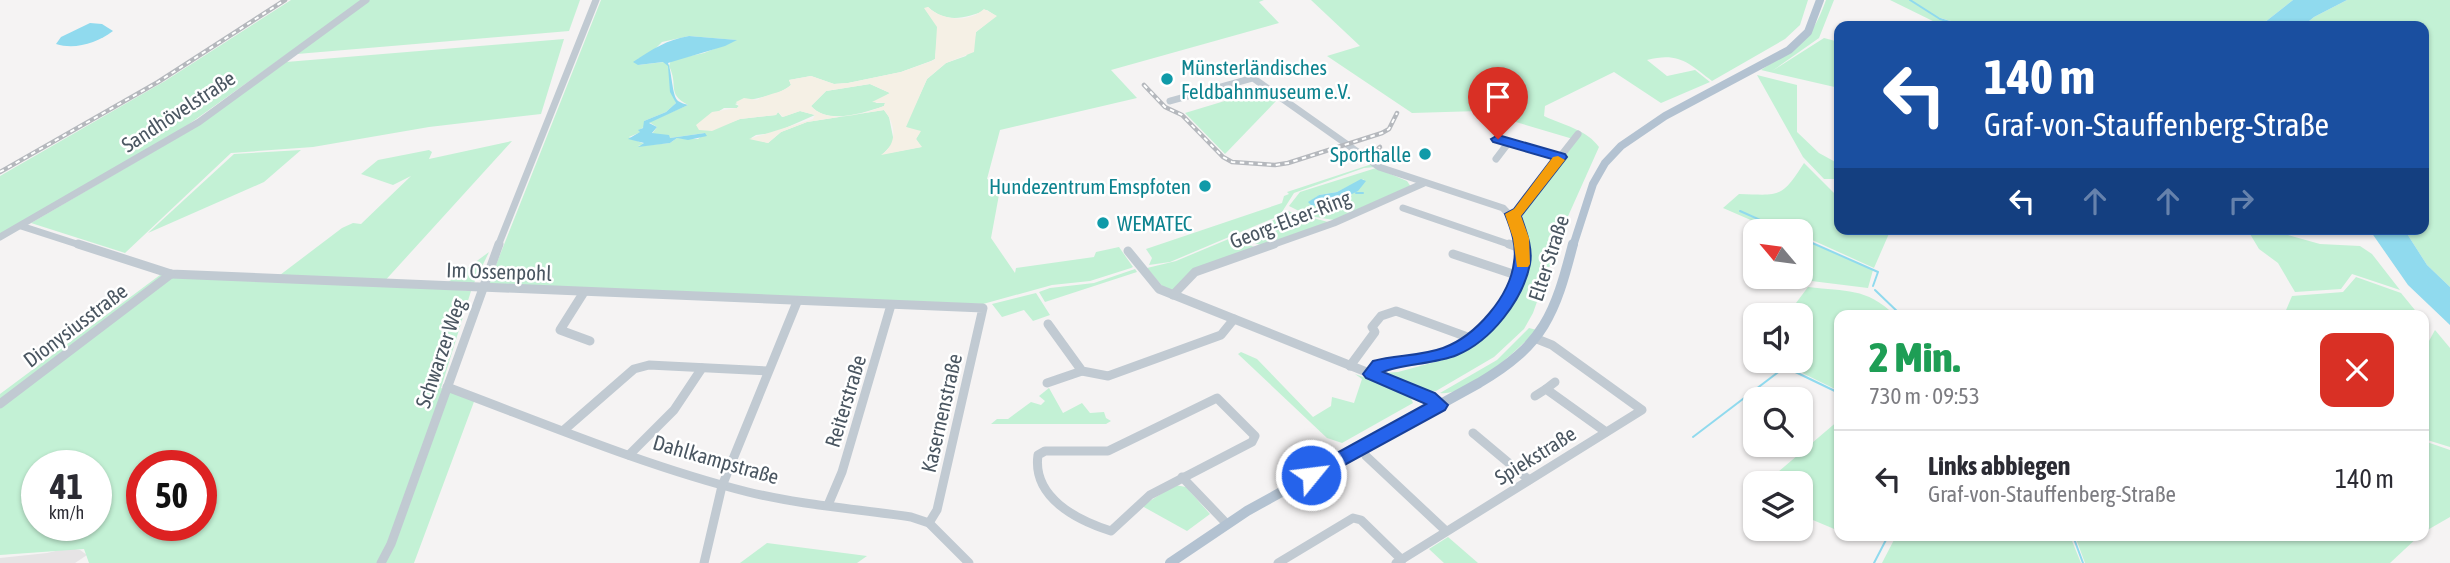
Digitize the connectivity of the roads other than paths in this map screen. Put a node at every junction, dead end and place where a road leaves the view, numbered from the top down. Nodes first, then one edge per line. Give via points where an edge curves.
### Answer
1 (366, 0) edge
2 (596, 0) edge
3 (1820, 0) edge
4 (1170, 101) dead end
5 (1578, 134) dead end
6 (1498, 139) dead end
7 (1509, 142) junction
8 (1560, 157) junction
9 (1496, 159) dead end
10 (1424, 183) junction
11 (1403, 208) dead end
12 (1513, 214) junction
13 (21, 226) junction
14 (0, 237) edge
15 (1522, 249) junction
16 (1128, 251) dead end
17 (1453, 254) dead end
18 (171, 274) junction
19 (1519, 276) junction
20 (482, 287) junction
21 (584, 292) junction
22 (1174, 295) junction
23 (797, 302) junction
24 (891, 305) junction
25 (983, 308) joint
26 (1234, 319) junction
27 (1048, 324) dead end
28 (1473, 339) junction
29 (1537, 339) junction
30 (590, 341) dead end
31 (1350, 366) junction
32 (702, 368) junction
33 (768, 371) junction
34 (1082, 372) junction
35 (1372, 374) junction
36 (1555, 382) dead end
37 (1047, 383) dead end
38 (447, 387) junction
39 (1546, 389) junction
40 (1535, 396) dead end
41 (0, 404) edge
42 (1439, 405) junction
43 (564, 430) junction
44 (1606, 432) junction
45 (1473, 433) dead end
46 (629, 455) junction
47 (1366, 456) dead end
48 (1182, 477) junction
49 (1528, 480) junction
50 (722, 486) junction
51 (828, 505) junction
52 (929, 523) junction
53 (1226, 523) junction
54 (1446, 531) junction
55 (1399, 561) edge
56 (381, 563) edge
57 (704, 563) edge
58 (969, 563) edge
59 (1170, 563) edge
60 (1278, 563) edge

1 - 13 street, Sandhövelstraße via 188,129
2 - 20 street, Schwarzer Weg
3 - 29 main road, Elter Straße via 1808,32 1789,50 1647,127 1611,155 1590,190 1552,312
4 - 10 street via 1253,78 1379,167
5 - 8 street
6 - 7 street
7 - 8 street
7 - 9 street
8 - 12 street
10 - 12 street
10 - 22 street, Georg-Elser-Ring via 1334,223 1195,272
11 - 15 street
12 - 15 street
13 - 14 street, Sandhövelstraße
13 - 18 street, Im Ossenpohl
15 - 19 street
16 - 22 street via 1158,289
17 - 19 street
18 - 20 street, Im Ossenpohl
18 - 41 street, Dionysiusstraße
19 - 28 street via 1500,311
20 - 21 street, Im Ossenpohl
20 - 38 street, Schwarzer Weg
21 - 23 street, Im Ossenpohl
21 - 30 street via 560,330
22 - 26 street
23 - 24 street, Im Ossenpohl
23 - 33 street
24 - 25 street, Im Ossenpohl
24 - 51 street, Reiterstraße
25 - 52 street, Kasernenstraße via 937,510
26 - 31 street
26 - 34 street via 1221,335 1108,376
27 - 34 street
28 - 31 street via 1396,311 1381,316
28 - 35 street via 1435,357 1380,365
29 - 42 main road, Elter Straße via 1506,366
29 - 44 street, Spiekstraße via 1642,410
31 - 35 street
32 - 33 street
32 - 43 street via 649,365 634,369
32 - 46 street via 674,410
33 - 50 street
34 - 37 street
35 - 42 street
36 - 39 street
38 - 43 street, Dahlkampstraße
38 - 56 street, Schwarzer Weg
39 - 40 street
39 - 44 street
42 - 53 main road, Elter Straße
43 - 46 street, Dahlkampstraße
44 - 49 street, Spiekstraße
45 - 49 street
46 - 50 street, Dahlkampstraße
47 - 54 street
48 - 48 street via 1252,442 1255,436 1217,398 1108,452 1045,451 1036,461 1042,488 1064,510 1111,531 1150,495
48 - 53 street
49 - 54 street, Spiekstraße
50 - 51 street, Dahlkampstraße
50 - 57 street
51 - 52 street, Dahlkampstraße
52 - 58 street
53 - 59 main road, Elter Straße
54 - 55 street, Spiekstraße
55 - 60 street via 1361,520 1353,518

